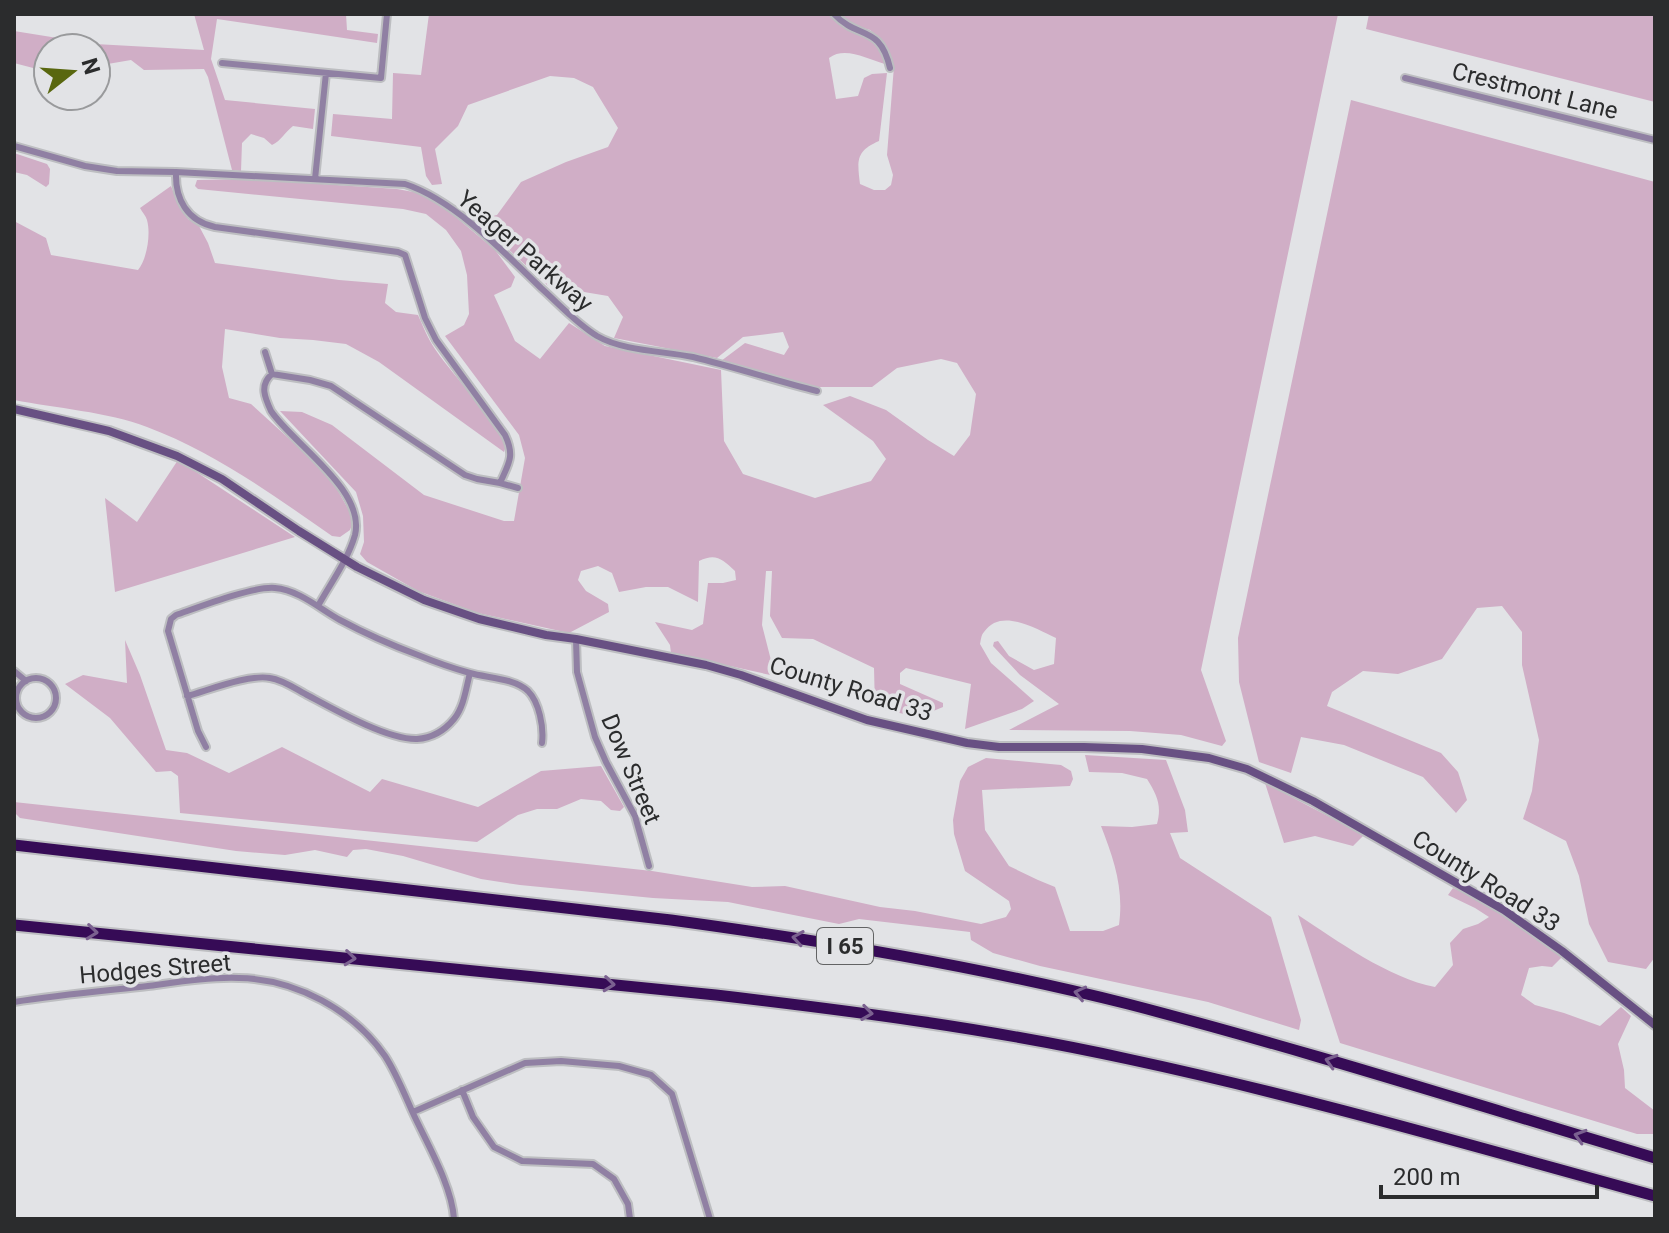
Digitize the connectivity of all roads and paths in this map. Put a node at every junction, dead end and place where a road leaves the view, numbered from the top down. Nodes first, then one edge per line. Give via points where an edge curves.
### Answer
1 (387, 14) edge
2 (834, 14) edge
3 (222, 63) dead end
4 (890, 68) dead end
5 (326, 73) junction
6 (1405, 78) dead end
7 (1655, 140) edge
8 (14, 146) edge
9 (176, 172) junction
10 (315, 179) junction
11 (411, 248) dead end
12 (405, 255) junction
13 (265, 352) dead end
14 (272, 374) junction
15 (817, 391) dead end
16 (14, 409) edge
17 (500, 483) junction
18 (518, 488) dead end
19 (344, 559) junction
20 (318, 606) junction
21 (576, 639) junction
22 (14, 671) edge
23 (470, 673) junction
24 (26, 681) junction
25 (187, 696) junction
26 (542, 743) dead end
27 (206, 747) dead end
28 (14, 845) edge
29 (649, 866) dead end
30 (14, 925) edge
31 (14, 1002) edge
32 (1655, 1025) edge
33 (462, 1090) junction
34 (413, 1112) junction
35 (1655, 1158) edge
36 (1655, 1196) edge
37 (454, 1219) edge
38 (630, 1219) edge
39 (710, 1219) edge

1 - 5 street via 381,78
2 - 4 street via 879,41
3 - 5 street
5 - 10 street
6 - 7 street, Crestmont Lane
8 - 9 street, Yeager Parkway via 103,169
9 - 10 street, Yeager Parkway
9 - 12 street via 180,201 201,223
10 - 15 street, Yeager Parkway via 405,184 425,192 498,247 578,323 607,340
11 - 12 street
12 - 17 street via 431,331 511,446
13 - 14 street
14 - 17 street via 331,386 465,475
14 - 19 street via 264,388 271,411 338,483 351,506 356,531
16 - 19 street, County Road 33 via 109,431 177,456 222,479
17 - 18 street
19 - 20 street
19 - 21 street, County Road 33 via 459,613
20 - 23 street via 381,640
20 - 25 street via 285,590 267,588 173,616 168,631
21 - 29 street, Dow Street via 577,672 595,737 635,816
21 - 32 street, County Road 33 via 706,665 867,720 967,743 1142,749 1247,769 1504,910
22 - 24 street
23 - 25 street via 454,720 437,734 416,739 366,724 267,677
23 - 26 street via 528,692 540,718
24 - 24 street via 17,693 22,712 36,718 50,713 56,704 54,688 41,678
25 - 27 street
35 -> 28 highway, I 65 via 1216,1028 906,957 671,920
30 -> 36 highway via 716,995 981,1031 1278,1094
31 - 34 street, Hodges Street via 212,978 277,983 314,997 360,1027 391,1066
33 - 34 street
33 - 38 street via 494,1147 522,1161 593,1164 614,1179
33 - 39 street via 525,1063 619,1066 651,1075 672,1094
34 - 37 street, Hodges Street via 446,1186

